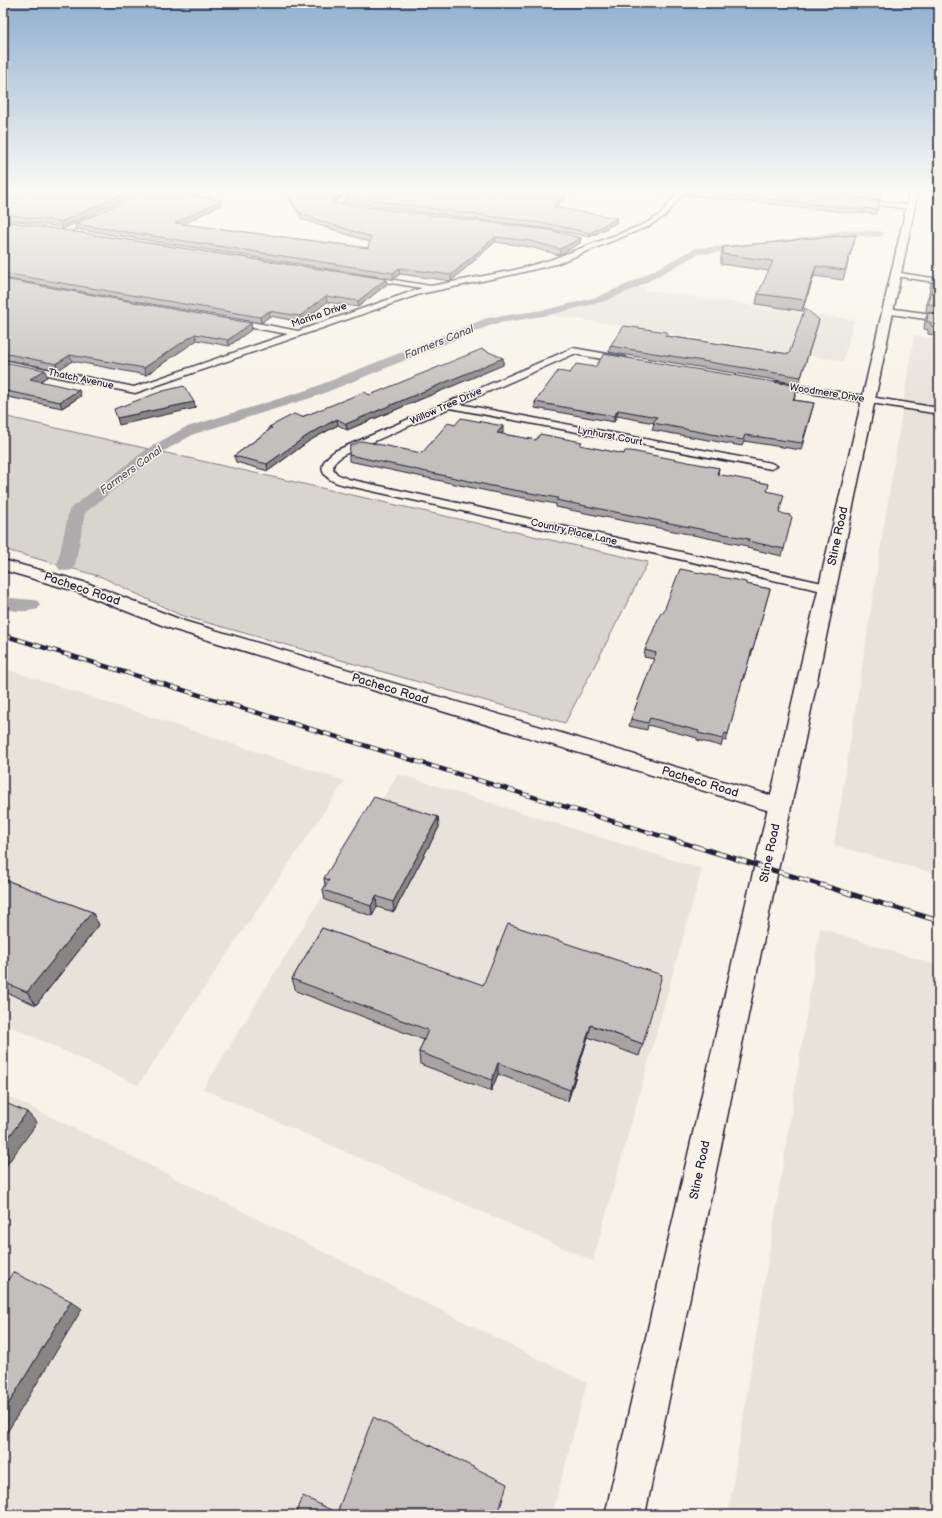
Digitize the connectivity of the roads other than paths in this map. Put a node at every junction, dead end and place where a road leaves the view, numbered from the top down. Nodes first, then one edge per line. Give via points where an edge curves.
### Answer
1 (554, 262) edge
2 (899, 262) edge
3 (896, 274) junction
4 (355, 276) edge
5 (939, 281) edge
6 (433, 288) junction
7 (887, 311) junction
8 (939, 318) edge
9 (221, 320) edge
10 (298, 333) junction
11 (635, 361) edge
12 (3, 362) edge
13 (767, 383) edge
14 (136, 390) joint
15 (868, 400) junction
16 (449, 405) junction
17 (939, 411) edge
18 (771, 466) dead end
19 (326, 468) joint
20 (3, 564) edge
21 (827, 588) junction
22 (780, 806) junction
23 (625, 1515) edge

1 - 6 street, Marina Drive
2 - 3 main road, Stine Road
3 - 5 street
3 - 7 main road, Stine Road
4 - 6 street
6 - 10 street, Marina Drive
7 - 8 street
7 - 15 main road, Stine Road
9 - 10 street
10 - 14 street, Marina Drive
11 - 16 street, Willow Tree Drive via 573,351
12 - 14 street, Thatch Avenue
13 - 15 street, Woodmere Drive
15 - 17 street, Woodmere Drive
15 - 21 main road, Stine Road
16 - 18 street, Lynhurst Court
16 - 19 street, Willow Tree Drive via 339,453 327,463
19 - 21 street, Country Place Lane via 329,474 344,482
20 - 22 street, Pacheco Road via 81,587 178,625
21 - 22 main road, Stine Road
22 - 23 main road, Stine Road

